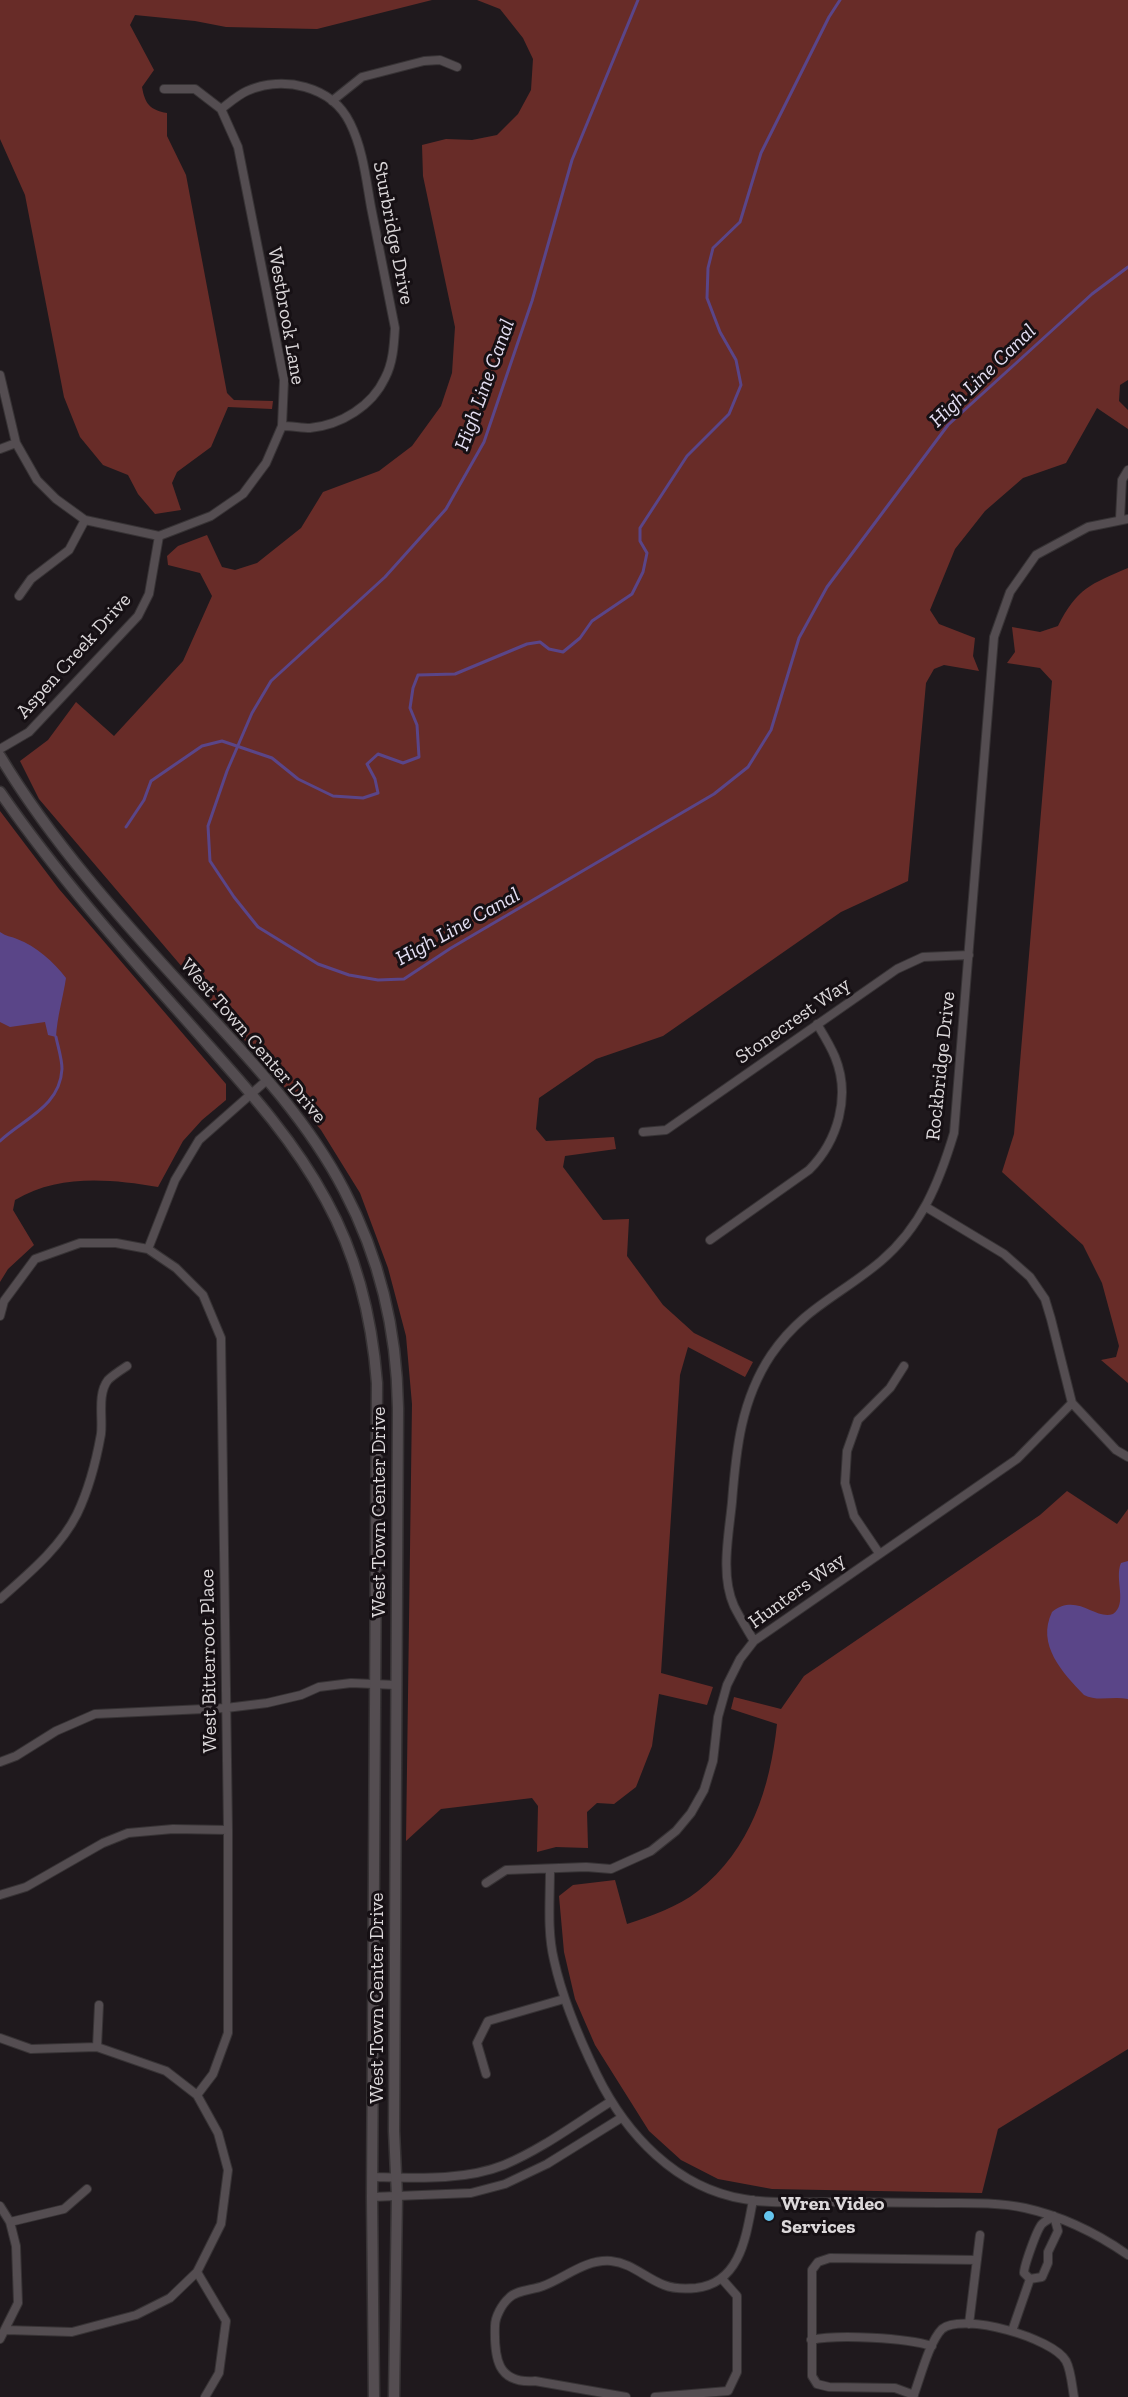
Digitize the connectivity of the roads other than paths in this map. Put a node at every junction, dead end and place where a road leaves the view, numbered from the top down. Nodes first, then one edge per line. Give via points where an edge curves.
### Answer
1 (457, 67) dead end
2 (164, 89) dead end
3 (332, 101) junction
4 (221, 109) junction
5 (0, 375) edge
6 (282, 426) junction
7 (16, 443) junction
8 (0, 449) edge
9 (1128, 470) edge
10 (1124, 519) edge
11 (85, 520) junction
12 (159, 536) junction
13 (19, 596) dead end
14 (0, 748) edge
15 (0, 756) edge
16 (0, 792) edge
17 (969, 955) junction
18 (817, 1023) junction
19 (267, 1080) junction
20 (251, 1093) junction
21 (643, 1132) dead end
22 (927, 1207) junction
23 (710, 1240) dead end
24 (148, 1249) junction
25 (0, 1316) edge
26 (127, 1366) dead end
27 (904, 1366) dead end
28 (1072, 1403) junction
29 (1128, 1457) edge
30 (879, 1553) junction
31 (0, 1599) edge
32 (754, 1641) junction
33 (375, 1684) junction
34 (396, 1685) junction
35 (225, 1708) junction
36 (0, 1762) edge
37 (228, 1830) junction
38 (550, 1870) junction
39 (486, 1883) dead end
40 (0, 1895) edge
41 (564, 1999) junction
42 (99, 2006) dead end
43 (0, 2038) edge
44 (97, 2047) junction
45 (486, 2074) dead end
46 (197, 2095) junction
47 (610, 2102) junction
48 (621, 2118) junction
49 (372, 2176) junction
50 (397, 2177) junction
51 (87, 2189) dead end
52 (397, 2196) junction
53 (372, 2197) junction
54 (753, 2200) junction
55 (0, 2206) edge
56 (1054, 2216) junction
57 (10, 2222) junction
58 (980, 2235) dead end
59 (1128, 2255) edge
60 (977, 2260) junction
61 (196, 2271) junction
62 (722, 2279) junction
63 (1030, 2279) junction
64 (969, 2324) junction
65 (6, 2330) junction
66 (1012, 2331) junction
67 (0, 2339) edge
68 (811, 2340) junction
69 (932, 2346) junction
70 (914, 2396) edge
71 (205, 2397) edge
72 (374, 2397) edge
73 (394, 2397) edge
74 (626, 2397) edge
75 (655, 2397) edge
76 (1074, 2397) edge

1 - 3 street via 440,60 424,61 362,77
2 - 4 street, Westbrook Lane via 195,89
3 - 4 street, Sturbridge Drive via 315,90 292,83 246,91
3 - 6 street, Sturbridge Drive via 349,121 361,152 395,328 393,355 385,379 370,401 343,420 310,428
4 - 6 street, Westbrook Lane via 238,147 285,380
5 - 7 street
6 - 12 street, Westbrook Lane via 266,463 243,494 211,516
7 - 8 street
7 - 11 street via 37,480
9 - 10 street via 1122,480
10 - 17 street, Rockbridge Drive via 1088,526 1036,555 1010,592 994,637
11 - 12 street
11 - 13 street via 69,550 31,579
12 - 14 street, Aspen Creek Drive via 149,594 138,616 29,732
15 - 19 street, West Town Center Drive via 79,865
16 - 20 street, West Town Center Drive via 95,917
17 - 18 street, Stonecrest Way via 923,957 897,969
17 - 22 street, Rockbridge Drive via 954,1133
18 - 21 street, Stonecrest Way via 666,1130
18 - 23 street via 836,1058 842,1086 834,1135 809,1170
19 - 20 street
19 - 34 street, West Town Center Drive via 305,1127 345,1191 372,1254 389,1311 397,1383
20 - 24 street via 199,1140 175,1180
20 - 33 street, West Town Center Drive via 290,1141 327,1201 352,1258 368,1314 377,1383
22 - 28 street via 1004,1254 1030,1277 1045,1299
22 - 32 street, Rockbridge Drive via 909,1233 880,1262 801,1318 771,1354 750,1393 735,1455 728,1583 733,1604
24 - 25 street via 116,1243 80,1243 35,1259 4,1301
24 - 35 street, West Bitterroot Place via 176,1268 203,1294 221,1338
26 - 31 street via 107,1381 96,1461 76,1516 33,1571
27 - 30 street via 890,1388 858,1420 847,1451 845,1482 854,1516
28 - 29 street via 1116,1450
28 - 30 street, Hunters Way via 1017,1459
30 - 32 street, Hunters Way
32 - 38 street, Hunters Way via 727,1685 717,1717 714,1761 704,1790 676,1831 651,1851 611,1869
33 - 34 street
33 - 35 street via 319,1687 278,1701
33 - 49 street, West Town Center Drive
34 - 50 street, West Town Center Drive
35 - 36 street via 95,1714
35 - 37 street, West Bitterroot Place
37 - 40 street via 128,1833 26,1887
37 - 46 street, West Bitterroot Place via 228,2033 213,2074
38 - 39 street, Hunters Way via 506,1870
38 - 41 street via 553,1959
41 - 45 street via 488,2021 477,2043
41 - 47 street
42 - 44 street
43 - 44 street via 31,2049
44 - 46 street via 165,2071
46 - 61 street via 218,2133 228,2170 221,2224
47 - 48 street
47 - 50 street via 542,2146 502,2166 461,2176
48 - 52 street via 547,2164 505,2184 471,2193
48 - 54 street via 664,2162 688,2179 715,2191
49 - 50 street
49 - 53 street, West Town Center Drive
50 - 52 street, West Town Center Drive
51 - 57 street via 64,2209
52 - 53 street
52 - 73 street, West Town Center Drive
53 - 72 street, West Town Center Drive
54 - 56 street via 982,2204 1023,2207
54 - 62 street via 746,2240 728,2275
55 - 57 street
56 - 59 street
56 - 63 street via 1058,2231 1048,2252 1048,2263 1042,2277
56 - 63 street via 1040,2225 1024,2264 1023,2273
57 - 65 street via 16,2247 18,2303
58 - 60 street
60 - 64 street
60 - 68 street via 872,2257 818,2262 812,2270
61 - 65 street via 170,2298 136,2315 72,2332
61 - 71 street via 225,2321 219,2373
62 - 74 street via 708,2286 685,2289 667,2286 625,2264 600,2261 510,2296 495,2324 496,2360 506,2375 520,2382 535,2381
62 - 75 street via 737,2296 737,2372 728,2391
63 - 66 street
64 - 66 street
64 - 69 street via 953,2324 942,2330
65 - 67 street
66 - 76 street via 1055,2351 1066,2361
68 - 69 street via 879,2339
68 - 70 street via 812,2376 817,2384 895,2388
69 - 70 street

